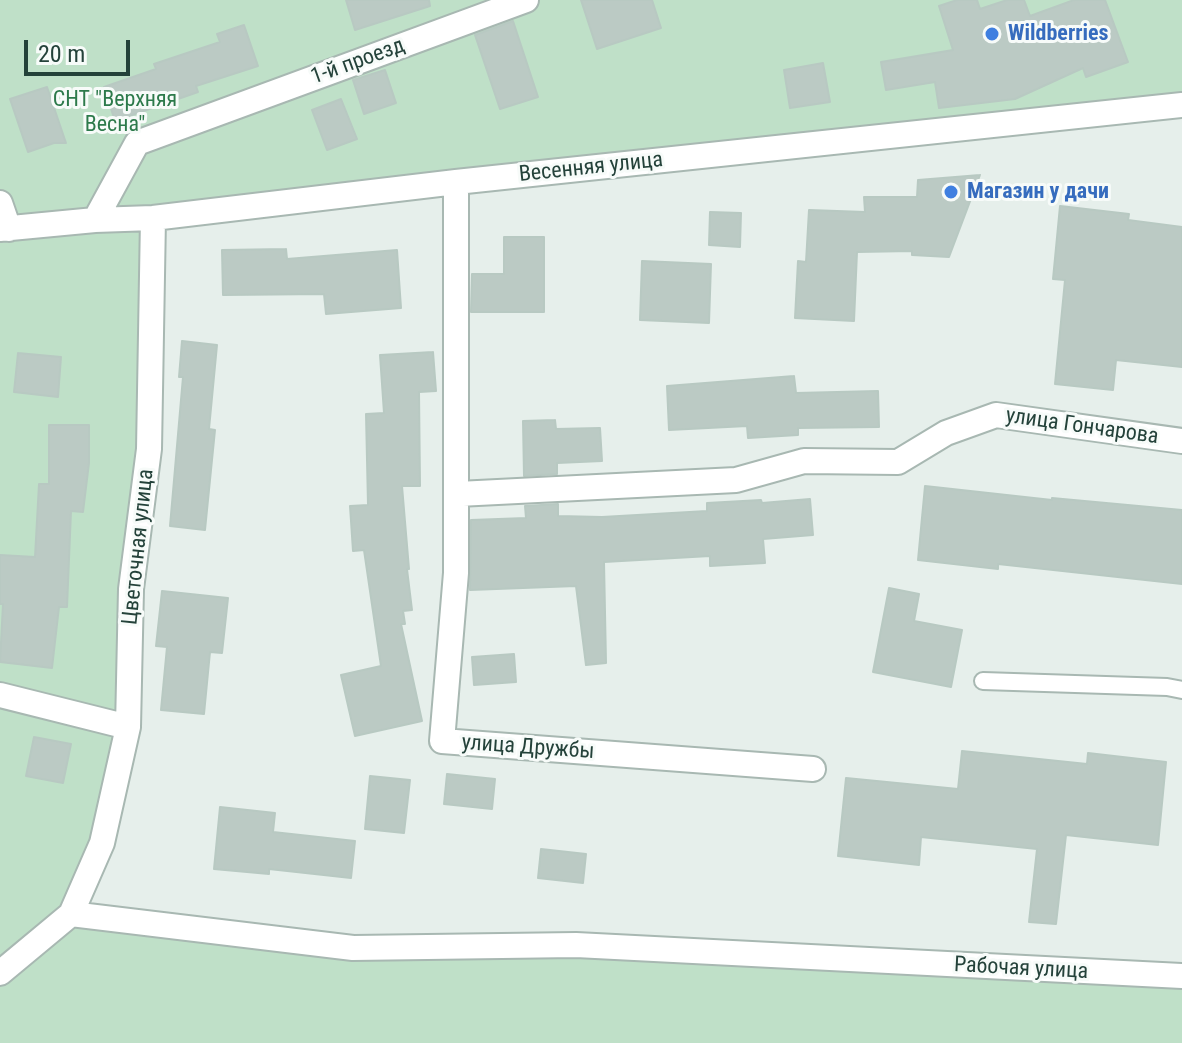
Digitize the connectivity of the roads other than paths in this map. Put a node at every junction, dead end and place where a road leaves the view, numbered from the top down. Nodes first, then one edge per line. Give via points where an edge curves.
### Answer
1 (526, 0) edge
2 (1182, 105) edge
3 (456, 182) junction
4 (0, 203) edge
5 (153, 218) junction
6 (95, 220) junction
7 (4, 229) edge
8 (1182, 441) edge
9 (458, 494) junction
10 (983, 681) dead end
11 (1182, 690) edge
12 (0, 695) edge
13 (128, 727) junction
14 (813, 769) dead end
15 (71, 914) junction
16 (0, 973) edge
17 (1182, 976) edge

1 - 6 street, 1-й проезд via 137,143
2 - 3 street, Весенняя улица
3 - 5 street, Весенняя улица
3 - 9 street, улица Дружбы
4 - 7 street
5 - 6 street, Весенняя улица
5 - 13 street, Цветочная улица via 149,449 131,589
6 - 7 street, Весенняя улица
8 - 9 street, улица Гончарова via 996,415 946,433 898,462 804,461 736,480
9 - 14 street, улица Дружбы via 442,741
10 - 11 lane
12 - 13 street
13 - 15 street, Цветочная улица via 102,843
15 - 16 street
15 - 17 street, Рабочая улица via 353,948 576,945

